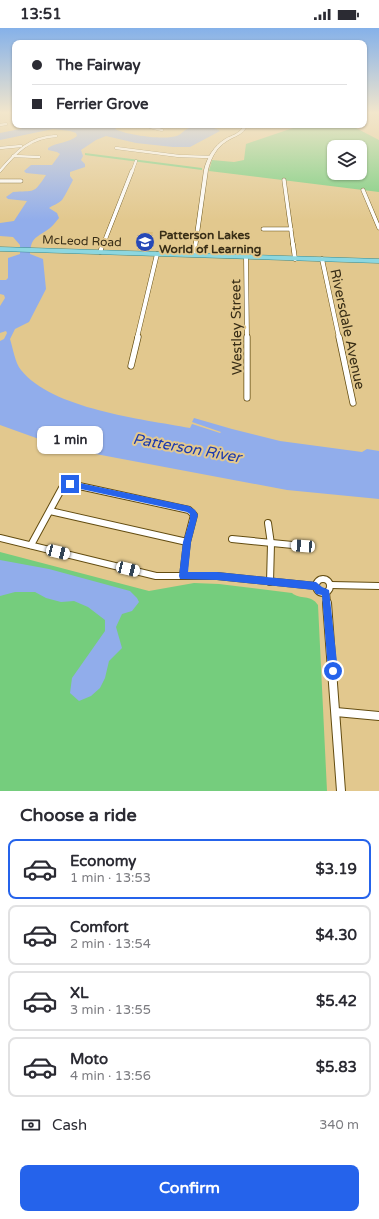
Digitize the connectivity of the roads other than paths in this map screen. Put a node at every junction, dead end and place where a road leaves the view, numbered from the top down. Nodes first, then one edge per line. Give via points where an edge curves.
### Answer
1 (19, 149) edge
2 (121, 149) edge
3 (218, 149) edge
4 (12, 156) junction
5 (39, 157) dead end
6 (210, 157) junction
7 (136, 162) dead end
8 (0, 171) edge
9 (284, 180) dead end
10 (0, 181) edge
11 (21, 181) dead end
12 (363, 190) dead end
13 (379, 228) edge
14 (263, 229) dead end
15 (291, 229) junction
16 (0, 249) edge
17 (100, 252) junction
18 (157, 254) junction
19 (194, 255) junction
20 (246, 257) junction
21 (295, 259) junction
22 (322, 259) junction
23 (379, 261) edge
24 (131, 366) dead end
25 (247, 398) dead end
26 (353, 403) dead end
27 (50, 511) junction
28 (268, 523) dead end
29 (0, 538) edge
30 (232, 539) dead end
31 (187, 542) junction
32 (271, 544) junction
33 (31, 545) junction
34 (303, 546) dead end
35 (183, 576) junction
36 (270, 582) junction
37 (316, 586) junction
38 (379, 586) edge
39 (328, 589) junction
40 (336, 712) junction
41 (379, 716) edge
42 (341, 791) edge

1 - 4 street
2 - 6 street
3 - 6 street
4 - 5 street
4 - 8 street
6 - 19 street
7 - 17 street
9 - 15 street
10 - 11 street
12 - 13 street
14 - 15 street
15 - 21 street
16 - 17 main road, McLeod Road
17 - 18 main road, McLeod Road
18 - 19 main road, McLeod Road
18 - 24 street
19 - 20 main road, McLeod Road
20 - 21 main road, McLeod Road
20 - 25 street, Westley Street
21 - 22 main road, McLeod Road
22 - 23 main road, McLeod Road
22 - 26 street, Riversdale Avenue
27 - 31 street
27 - 31 street via 62,488 70,484 189,510 194,515
27 - 33 street
28 - 32 street
29 - 33 street
30 - 32 street
31 - 35 street
32 - 34 street
32 - 36 street
33 - 35 street via 156,576
35 - 36 street via 217,576
36 - 37 street
37 - 39 street via 319,591
37 - 39 street via 317,581 322,579 328,581
38 - 39 street
39 - 40 street
40 - 41 street
40 - 42 street

